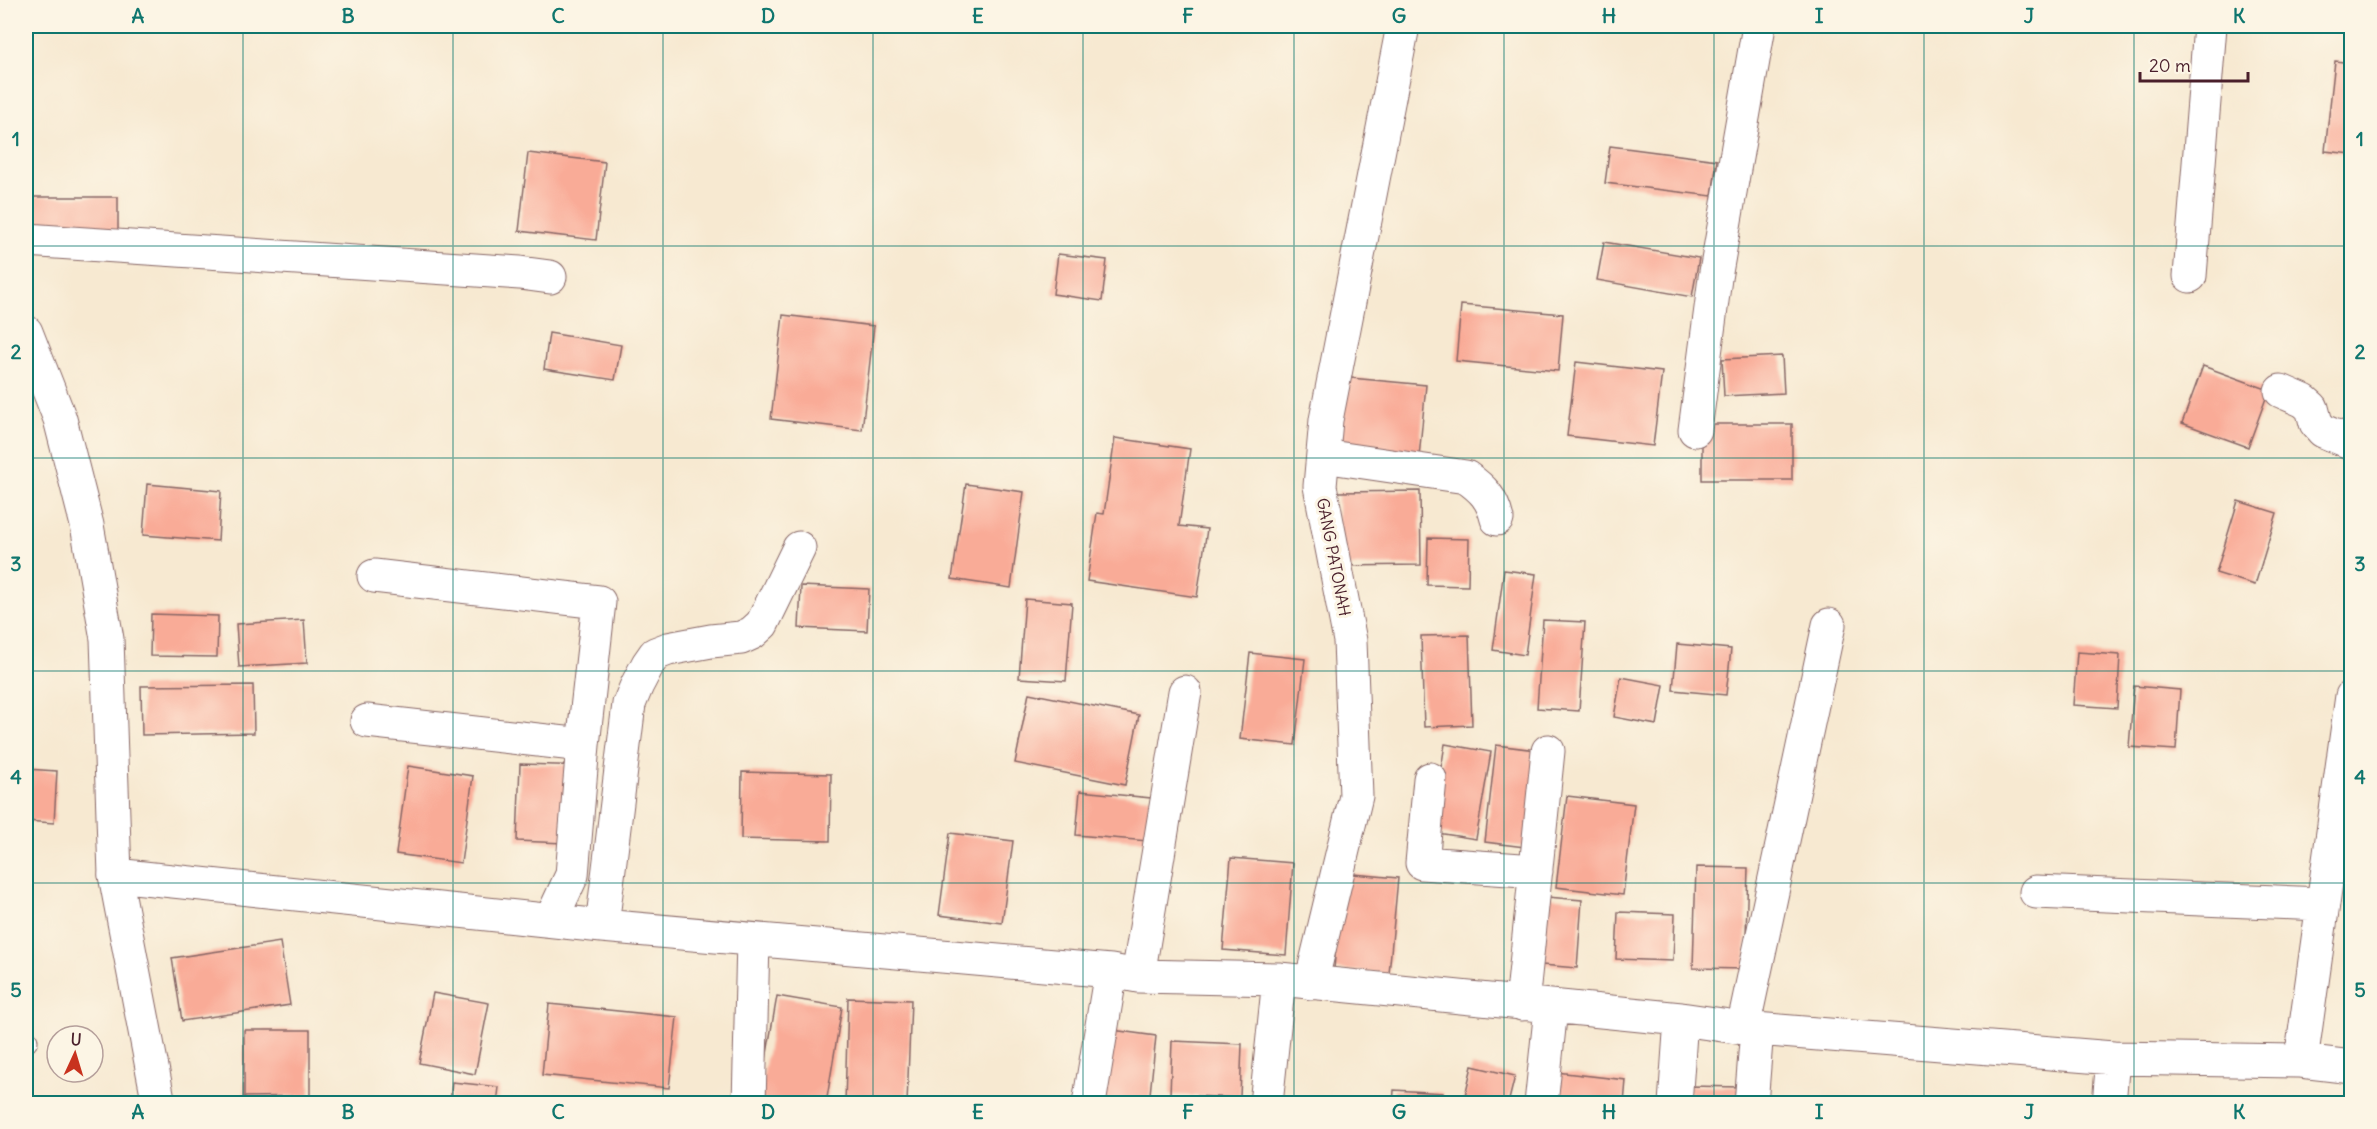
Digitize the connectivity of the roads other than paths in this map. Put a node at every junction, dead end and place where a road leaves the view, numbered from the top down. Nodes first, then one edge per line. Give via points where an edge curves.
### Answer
1 (1403, 26) edge
2 (1759, 26) edge
3 (2210, 26) edge
4 (26, 240) edge
5 (2190, 276) dead end
6 (550, 277) dead end
7 (26, 332) edge
8 (2281, 391) dead end
9 (1695, 429) dead end
10 (2352, 442) edge
11 (1323, 456) junction
12 (1497, 519) dead end
13 (799, 548) dead end
14 (374, 576) dead end
15 (1829, 625) dead end
16 (1185, 692) dead end
17 (2352, 696) edge
18 (367, 721) dead end
19 (583, 745) junction
20 (1548, 751) dead end
21 (1430, 780) dead end
22 (1536, 872) junction
23 (115, 874) junction
24 (2036, 892) dead end
25 (2322, 904) junction
26 (551, 920) junction
27 (602, 926) junction
28 (753, 940) junction
29 (1124, 974) junction
30 (1279, 979) junction
31 (1311, 982) junction
32 (1537, 1006) junction
33 (1681, 1019) junction
34 (1750, 1029) junction
35 (2113, 1058) junction
36 (2301, 1061) junction
37 (2352, 1067) edge
38 (159, 1104) edge
39 (749, 1104) edge
40 (1089, 1104) edge
41 (1266, 1104) edge
42 (1541, 1104) edge
43 (1675, 1104) edge
44 (1751, 1104) edge
45 (2109, 1104) edge

1 - 11 street, GANG PATONAH via 1326,420
2 - 9 street via 1715,278
3 - 5 street
4 - 6 street
7 - 23 street via 60,419 87,525 107,639
8 - 10 street via 2312,408 2323,431
11 - 12 street via 1466,477 1493,502
11 - 31 street, GANG PATONAH via 1320,486 1350,641 1356,796
13 - 27 street via 762,624 752,633 668,650 655,654 648,664 629,704
14 - 19 street via 599,602
15 - 34 street
16 - 29 street
17 - 25 street
18 - 19 street
19 - 26 street via 572,876
20 - 22 street
21 - 22 street via 1422,864
22 - 32 street
23 - 26 street
23 - 38 street
24 - 25 street
25 - 36 street
26 - 27 street
27 - 28 street
28 - 29 street
28 - 39 street
29 - 30 street
29 - 40 street
30 - 31 street
30 - 41 street
31 - 32 street
32 - 33 street
32 - 42 street
33 - 34 street
33 - 43 street
34 - 35 street
34 - 44 street
35 - 36 street
35 - 45 street
36 - 37 street

